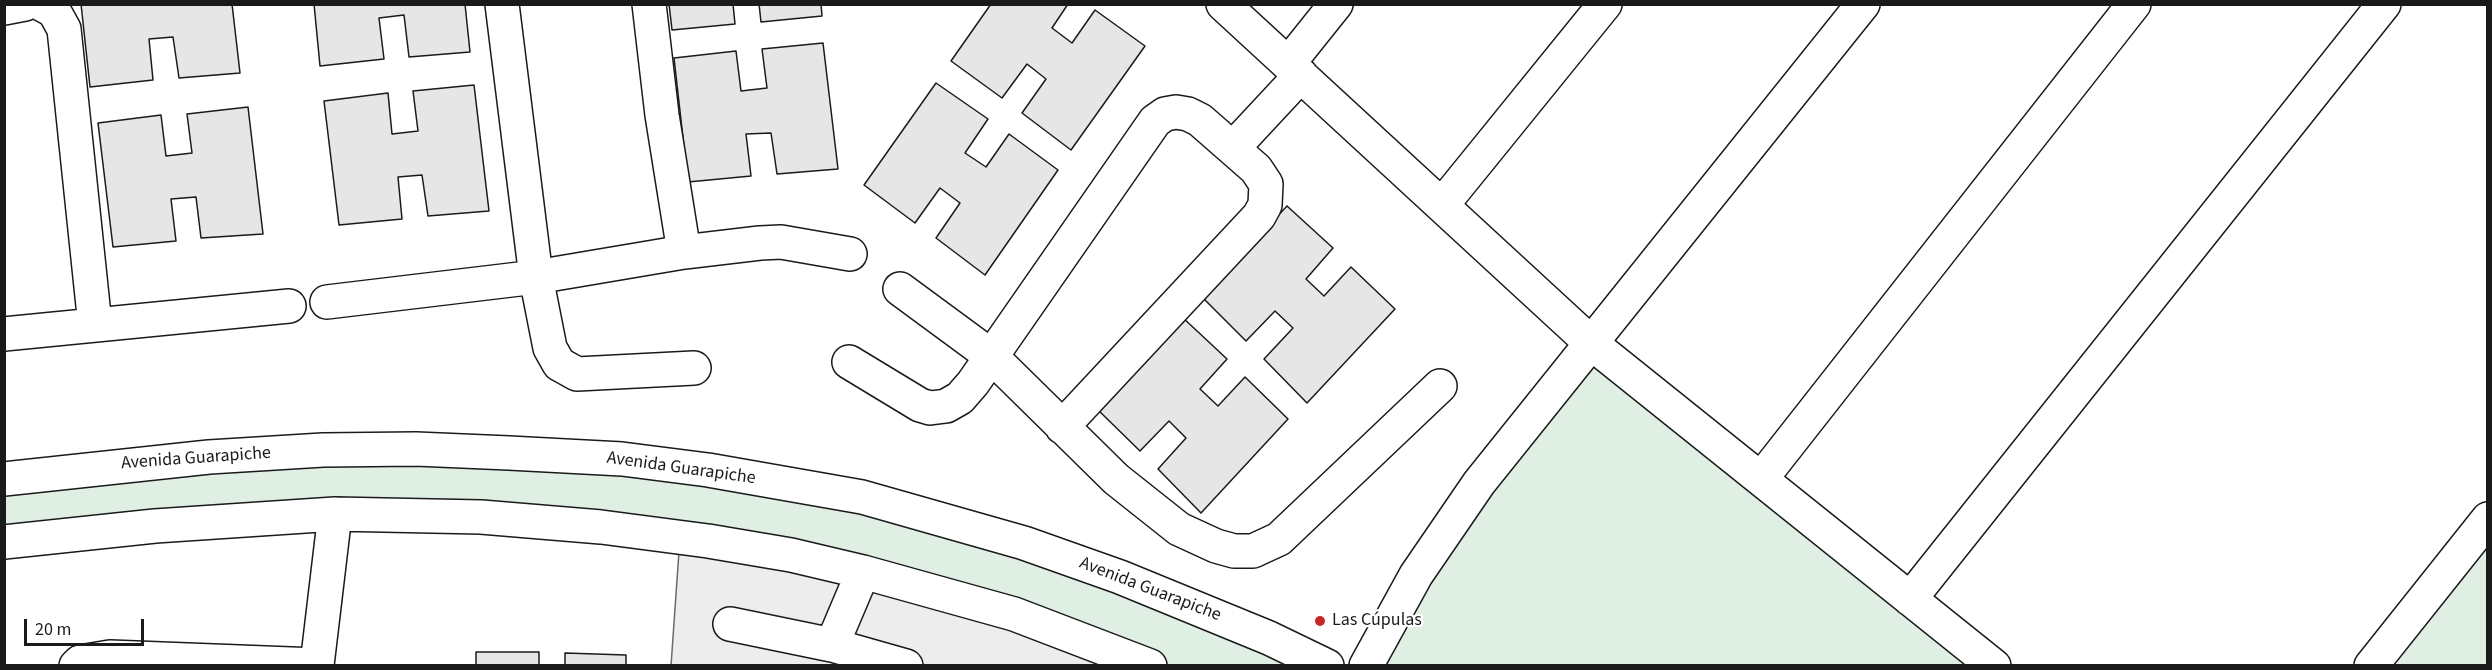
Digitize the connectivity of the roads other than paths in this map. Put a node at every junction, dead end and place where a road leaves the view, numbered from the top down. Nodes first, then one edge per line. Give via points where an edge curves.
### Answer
1 (25, 4) edge
2 (41, 4) edge
3 (502, 4) edge
4 (648, 4) edge
5 (1223, 4) edge
6 (1336, 4) edge
7 (1605, 4) edge
8 (1863, 4) edge
9 (2134, 4) edge
10 (2384, 4) edge
11 (4, 8) edge
12 (1294, 69) junction
13 (1233, 148) junction
14 (1442, 205) junction
15 (684, 252) junction
16 (850, 254) dead end
17 (536, 277) junction
18 (900, 289) dead end
19 (327, 302) dead end
20 (288, 306) dead end
21 (96, 325) junction
22 (4, 334) edge
23 (1590, 343) junction
24 (992, 356) junction
25 (849, 362) dead end
26 (694, 368) dead end
27 (1440, 386) dead end
28 (1062, 427) junction
29 (4, 478) edge
30 (1761, 479) junction
31 (335, 514) junction
32 (2487, 519) edge
33 (4, 542) edge
34 (863, 572) junction
35 (1910, 599) junction
36 (730, 624) dead end
37 (832, 645) junction
38 (317, 665) edge
39 (76, 666) edge
40 (323, 666) edge
41 (906, 666) edge
42 (1150, 666) edge
43 (1327, 666) edge
44 (1366, 666) edge
45 (1994, 666) edge
46 (2371, 666) edge

1 - 11 street
2 - 21 street via 54,11 64,29
3 - 17 street
4 - 15 street
5 - 12 street
6 - 12 street
7 - 14 street
8 - 23 street
9 - 30 street
10 - 35 street
12 - 13 street
12 - 14 street
13 - 24 street via 1188,114 1165,114 1155,121
13 - 28 street via 1266,183 1265,205 1259,216
14 - 23 street
15 - 16 street via 781,242
15 - 17 street
17 - 19 street
17 - 26 street via 550,348 559,364 577,374
18 - 24 street
20 - 21 street
21 - 22 street
23 - 30 street
23 - 44 street via 1479,483 1416,575
24 - 25 street via 960,398 946,406 930,408
24 - 28 street
27 - 28 street via 1279,539 1252,551 1216,546 1179,529 1116,479
29 - 43 street, Avenida Guarapiche via 323,450 622,459 708,470 862,497 1024,543 1131,581
30 - 35 street
31 - 33 street via 155,526
31 - 34 street via 482,517 601,527 791,555
31 - 38 street
32 - 46 street
34 - 37 street
34 - 42 street via 1014,614
35 - 45 street
36 - 37 street
37 - 41 street
38 - 39 street via 110,657
38 - 40 street

